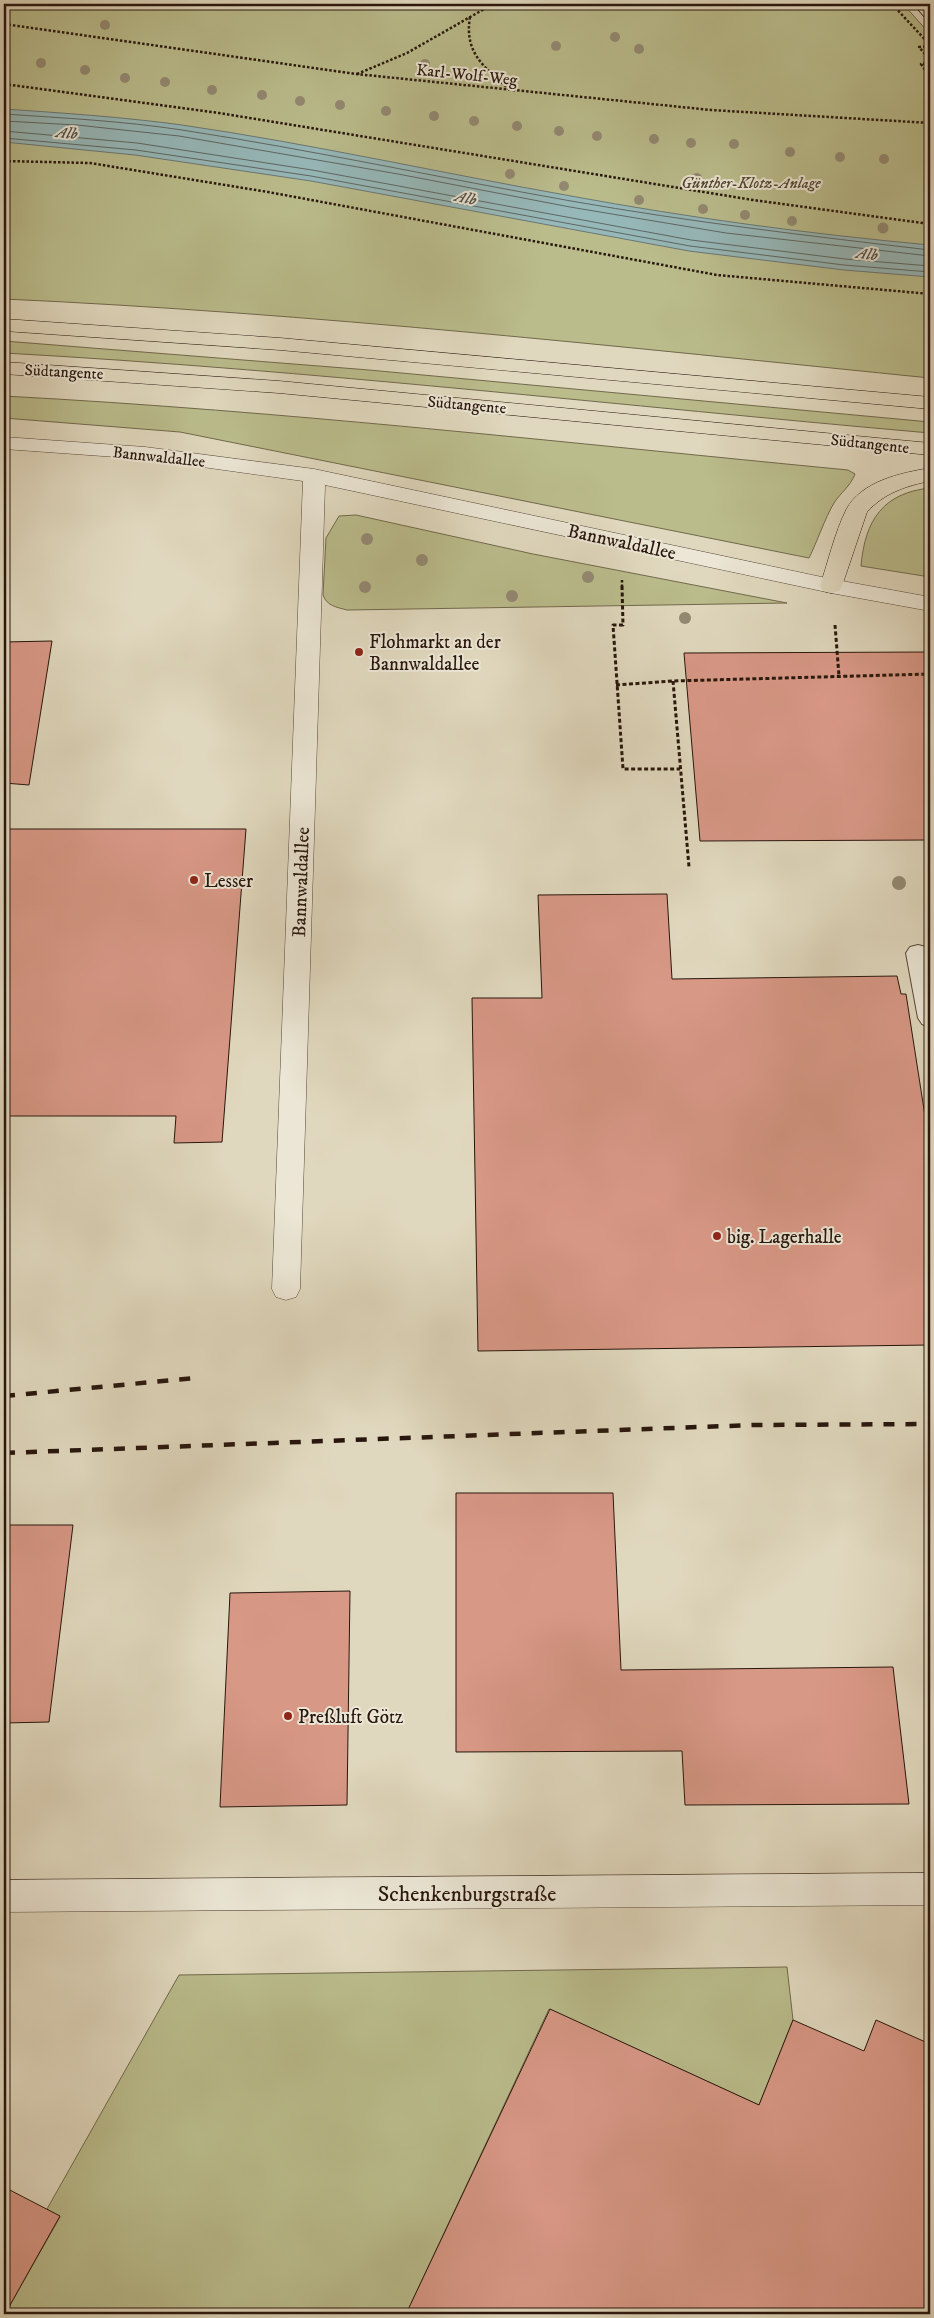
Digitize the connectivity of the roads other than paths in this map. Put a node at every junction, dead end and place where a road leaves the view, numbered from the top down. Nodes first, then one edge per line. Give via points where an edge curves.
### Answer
1 (4, 325) edge
2 (4, 368) edge
3 (930, 403) edge
4 (4, 443) edge
5 (930, 449) edge
6 (930, 475) edge
7 (314, 476) junction
8 (831, 586) junction
9 (930, 604) edge
10 (918, 952) dead end
11 (930, 1018) edge
12 (286, 1289) dead end
13 (930, 1889) edge
14 (4, 1896) edge

1 - 3 highway via 280,344
2 - 5 highway, Südtangente via 278,387
4 - 7 street, Bannwaldallee via 145,453
6 - 8 highway via 887,486 864,500 856,510
7 - 8 street, Bannwaldallee
7 - 12 street, Bannwaldallee
8 - 9 street, Bannwaldallee
10 - 11 lane
13 - 14 street, Schenkenburgstraße

